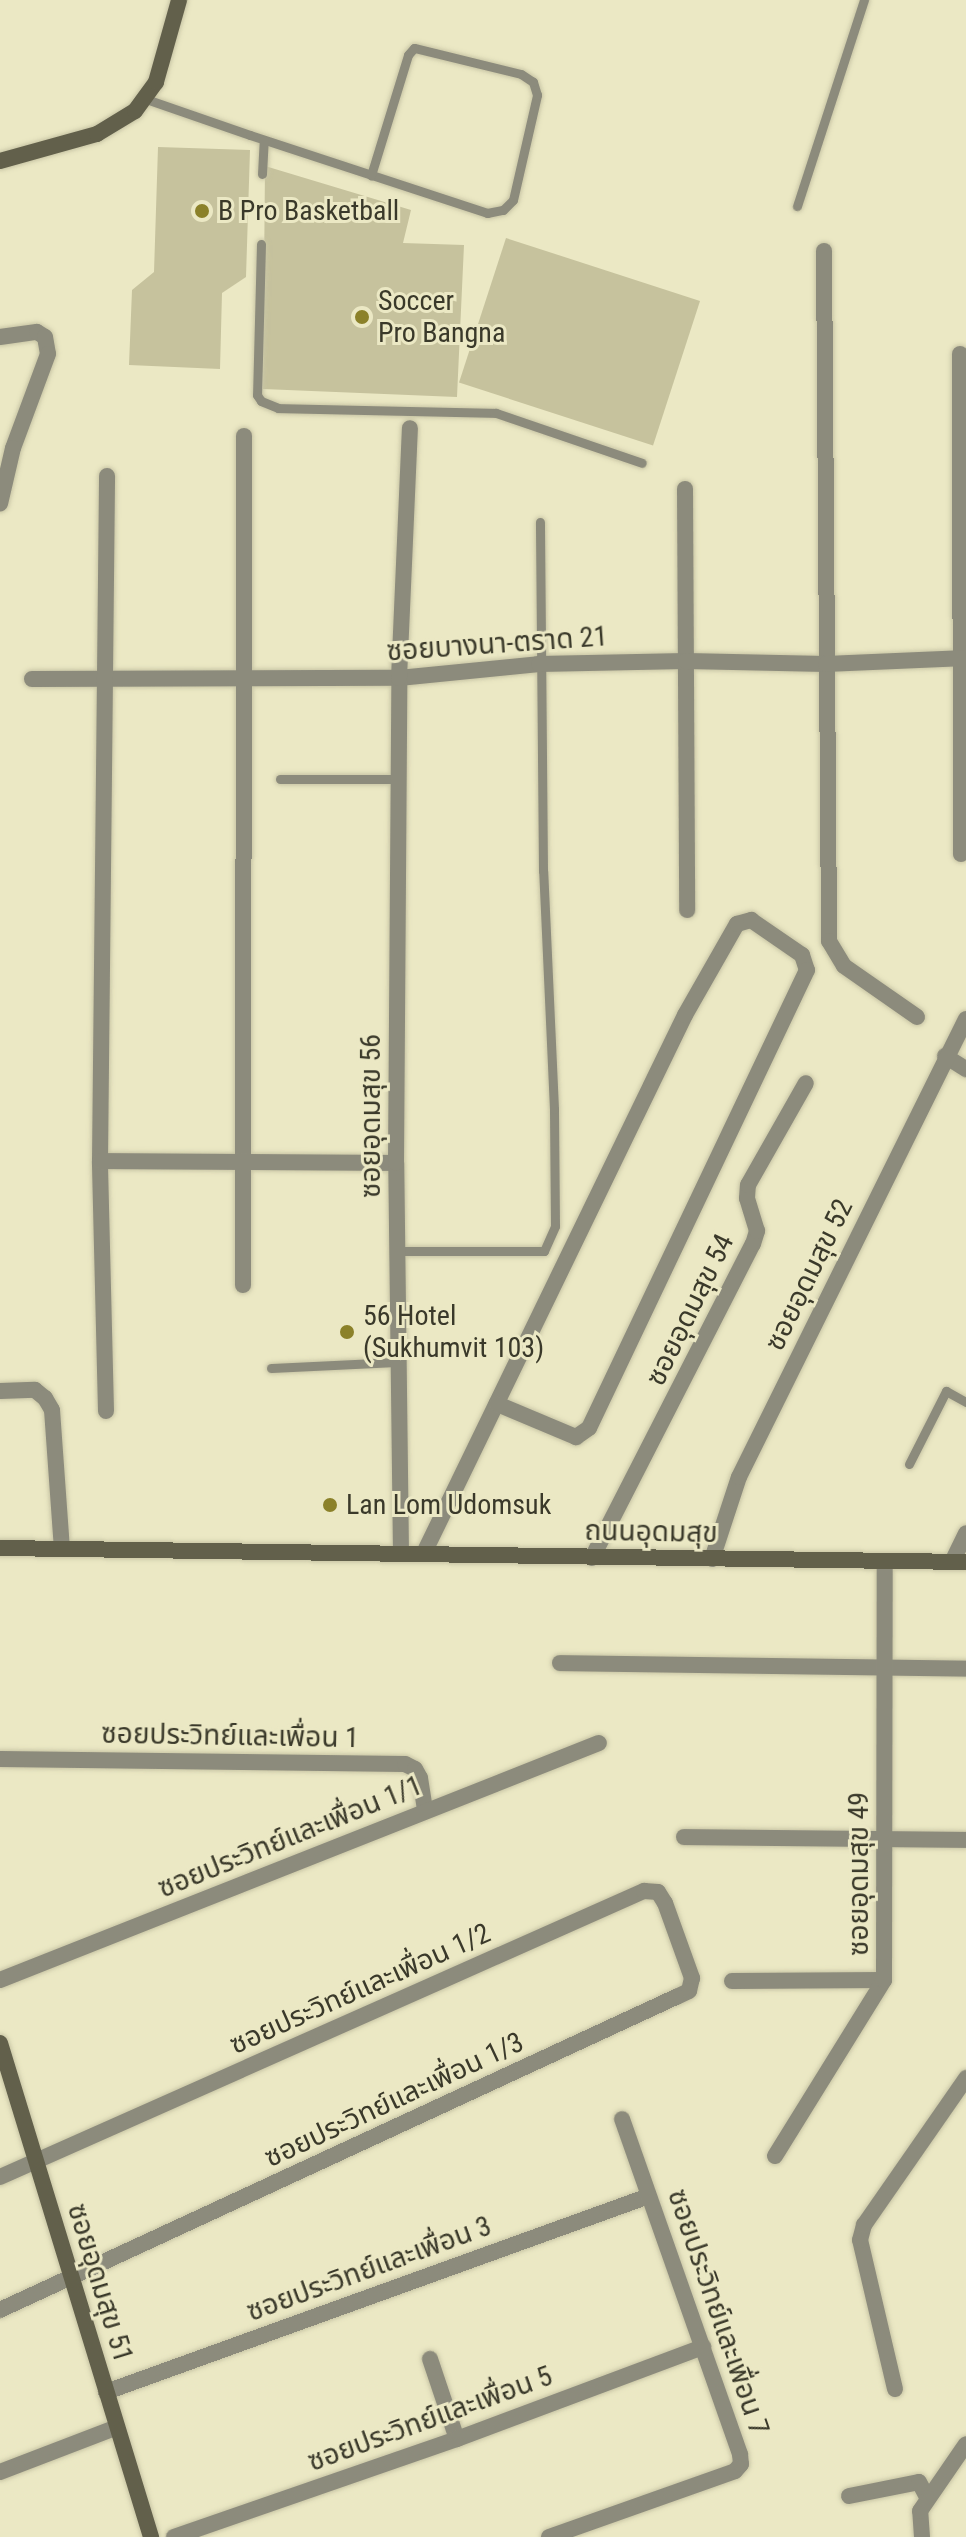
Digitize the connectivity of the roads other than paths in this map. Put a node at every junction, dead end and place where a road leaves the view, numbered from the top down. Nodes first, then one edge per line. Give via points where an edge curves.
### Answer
1 (179, 0) edge
2 (864, 0) edge
3 (146, 99) junction
4 (264, 140) junction
5 (0, 161) edge
6 (262, 174) dead end
7 (371, 175) junction
8 (797, 206) dead end
9 (261, 244) dead end
10 (824, 251) dead end
11 (0, 337) edge
12 (960, 354) dead end
13 (410, 428) dead end
14 (244, 436) dead end
15 (7, 450) edge
16 (642, 463) dead end
17 (107, 476) dead end
18 (685, 489) dead end
19 (0, 504) edge
20 (540, 522) dead end
21 (963, 658) edge
22 (686, 661) junction
23 (539, 664) junction
24 (826, 664) junction
25 (399, 678) junction
26 (32, 679) dead end
27 (103, 679) junction
28 (241, 680) junction
29 (280, 779) dead end
30 (398, 779) junction
31 (961, 854) dead end
32 (687, 910) dead end
33 (917, 1017) dead end
34 (966, 1019) edge
35 (945, 1056) junction
36 (966, 1069) edge
37 (806, 1083) dead end
38 (243, 1160) junction
39 (100, 1161) junction
40 (396, 1163) junction
41 (398, 1251) junction
42 (243, 1285) dead end
43 (397, 1362) junction
44 (271, 1368) dead end
45 (0, 1391) edge
46 (966, 1402) edge
47 (497, 1404) junction
48 (106, 1411) dead end
49 (909, 1464) dead end
50 (966, 1533) edge
51 (0, 1548) edge
52 (62, 1549) junction
53 (424, 1553) junction
54 (401, 1554) junction
55 (592, 1558) junction
56 (712, 1559) junction
57 (885, 1561) junction
58 (959, 1562) edge
59 (560, 1663) dead end
60 (886, 1668) junction
61 (966, 1669) edge
62 (599, 1743) dead end
63 (0, 1759) edge
64 (425, 1811) junction
65 (684, 1837) dead end
66 (966, 1840) edge
67 (885, 1841) junction
68 (679, 1941) joint
69 (0, 1980) edge
70 (884, 1980) junction
71 (732, 1981) dead end
72 (0, 2043) edge
73 (966, 2078) edge
74 (622, 2119) dead end
75 (775, 2156) dead end
76 (36, 2161) junction
77 (0, 2177) edge
78 (649, 2196) junction
79 (72, 2278) junction
80 (0, 2310) edge
81 (703, 2347) junction
82 (430, 2359) dead end
83 (895, 2389) dead end
84 (106, 2392) junction
85 (117, 2427) junction
86 (457, 2439) junction
87 (966, 2444) edge
88 (0, 2472) edge
89 (923, 2490) junction
90 (849, 2496) dead end
91 (151, 2537) edge
92 (174, 2537) edge
93 (549, 2537) edge
94 (922, 2537) edge

1 - 3 main road via 162,68
2 - 8 lane
3 - 4 lane
3 - 5 main road via 118,124 97,134
4 - 6 lane
4 - 7 lane
7 - 7 lane via 487,213 503,210 513,200 537,95 533,82 521,74 414,48
9 - 16 lane via 261,401 278,408 496,413
10 - 24 street
11 - 15 street via 37,332 48,345
12 - 21 street
13 - 25 street, ซอยอุดมสุข 56
14 - 28 street
15 - 19 street
17 - 27 street
18 - 22 street
20 - 23 lane
21 - 24 street, ซอยบางนา-ตราด 21
21 - 31 street
22 - 23 street, ซอยบางนา-ตราด 21
22 - 24 street, ซอยบางนา-ตราด 21
22 - 32 street
23 - 25 street, ซอยบางนา-ตราด 21
23 - 41 lane via 555,1226 544,1251
24 - 33 street via 829,941 844,966
25 - 28 street, ซอยบางนา-ตราด 21
25 - 30 street, ซอยอุดมสุข 56
26 - 27 street, ซอยบางนา-ตราด 21
27 - 28 street, ซอยบางนา-ตราด 21
27 - 39 street
28 - 38 street
29 - 30 lane
30 - 40 street, ซอยอุดมสุข 56
34 - 35 street, ซอยอุดมสุข 52
35 - 36 street
35 - 56 street, ซอยอุดมสุข 52 via 739,1477
37 - 55 street, ซอยอุดมสุข 54 via 748,1185 757,1231 753,1244
38 - 39 street
38 - 40 street
38 - 42 street
39 - 48 street
40 - 41 street, ซอยอุดมสุข 56
41 - 43 street, ซอยอุดมสุข 56
43 - 44 lane
43 - 54 street, ซอยอุดมสุข 56
45 - 52 street via 35,1390 52,1410
46 - 49 lane via 946,1391
47 - 47 street via 685,1015 737,924 751,920 802,955 807,970 589,1428 576,1437
47 - 53 street
50 - 58 street
51 - 52 main road, ถนนอุดมสุข
52 - 54 main road, ถนนอุดมสุข
53 - 54 main road, ถนนอุดมสุข
53 - 55 main road, ถนนอุดมสุข
55 - 56 main road, ถนนอุดมสุข
56 - 57 main road, ถนนอุดมสุข
57 - 58 main road, ถนนอุดมสุข
57 - 60 street, ซอยอุดมสุข 49
59 - 60 street
60 - 61 street
60 - 67 street, ซอยอุดมสุข 49
62 - 64 street, ซอยประวิทย์และเพื่อน 1/1
63 - 64 street, ซอยประวิทย์และเพื่อน 1 via 405,1764 420,1778
64 - 69 street, ซอยประวิทย์และเพื่อน 1/1
65 - 67 street
66 - 67 street
67 - 70 street, ซอยอุดมสุข 49
68 - 76 street, ซอยประวิทย์และเพื่อน 1/2 via 658,1892 644,1891
68 - 79 street, ซอยประวิทย์และเพื่อน 1/3 via 692,1978 689,1991
70 - 71 street
70 - 75 street, ซอยอุดมสุข 49
72 - 76 main road, ซอยอุดมสุข 51
73 - 83 street via 864,2225 860,2240
74 - 78 street, ซอยประวิทย์และเพื่อน 7
76 - 77 street
76 - 79 main road, ซอยอุดมสุข 51
78 - 81 street, ซอยประวิทย์และเพื่อน 7
78 - 84 street, ซอยประวิทย์และเพื่อน 3
79 - 80 street
79 - 84 main road, ซอยอุดมสุข 51
81 - 86 street, ซอยประวิทย์และเพื่อน 5
81 - 93 street, ซอยประวิทย์และเพื่อน 7 via 741,2464 735,2471
82 - 86 street
84 - 85 main road, ซอยอุดมสุข 51
85 - 88 street
85 - 91 main road, ซอยอุดมสุข 51
86 - 92 street, ซอยประวิทย์และเพื่อน 5
87 - 89 street
89 - 90 street
89 - 94 street

